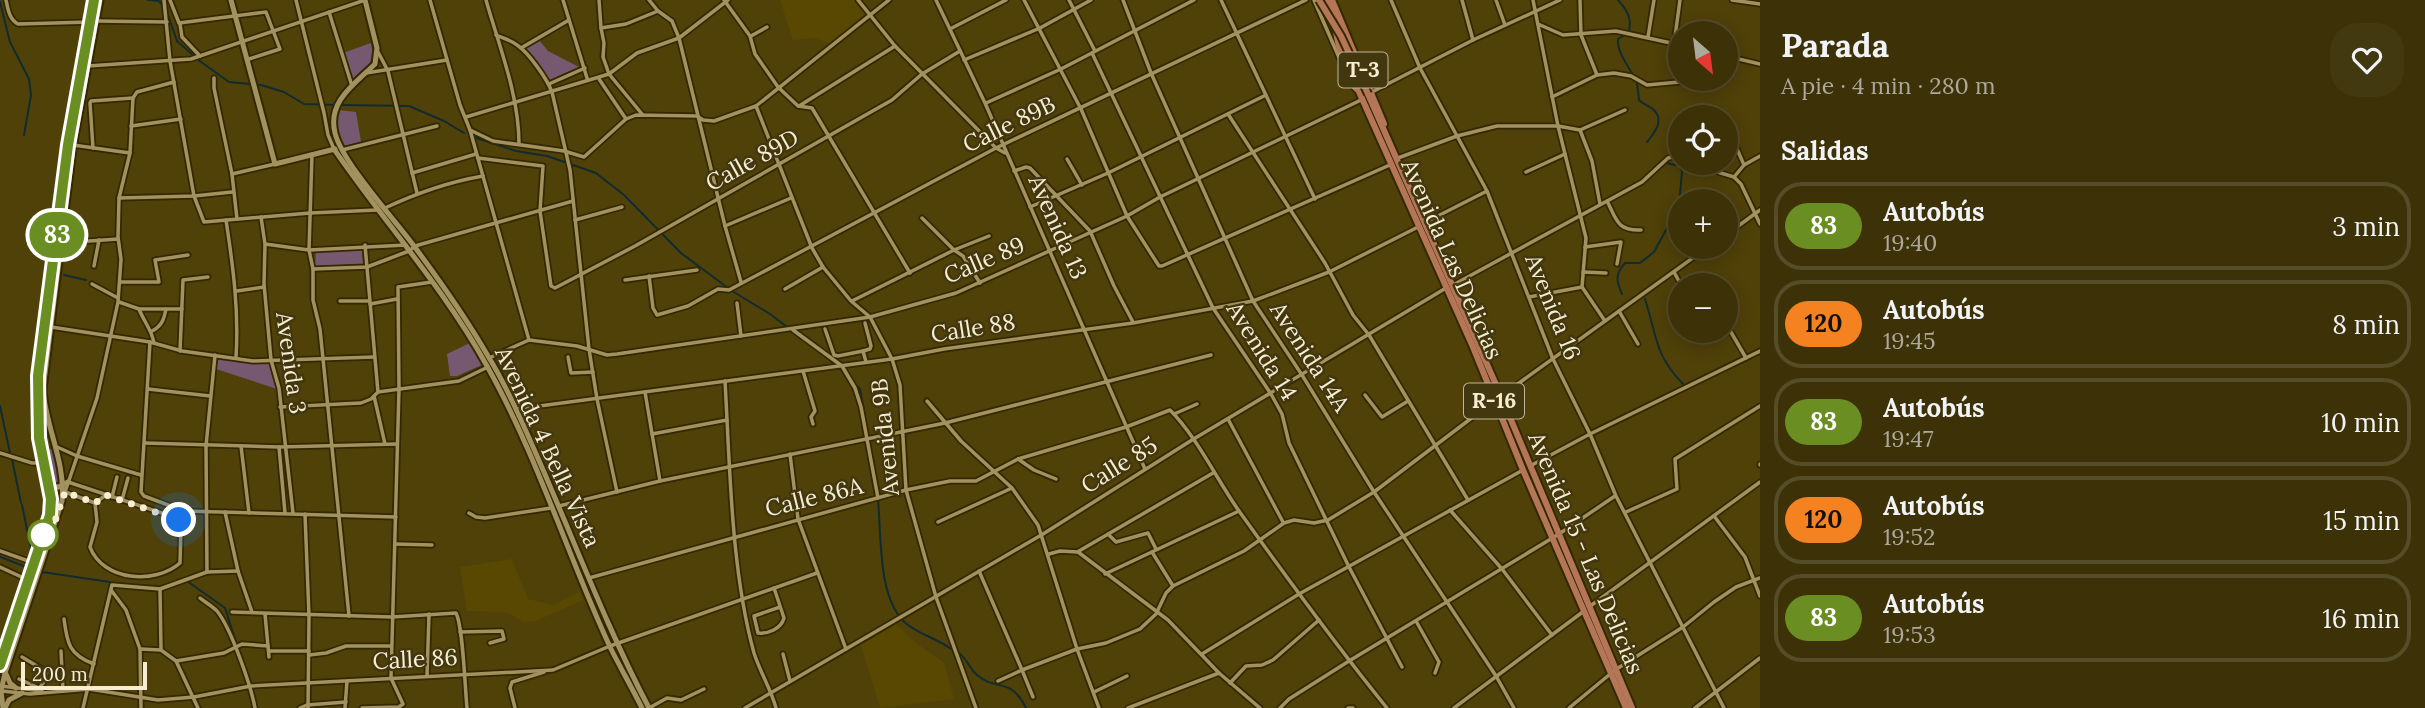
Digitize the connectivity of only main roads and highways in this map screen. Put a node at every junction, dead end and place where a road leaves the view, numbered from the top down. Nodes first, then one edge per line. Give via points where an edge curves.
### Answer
1 (1319, 0) edge
2 (1326, 0) edge
3 (1332, 0) edge
4 (1366, 95) junction
5 (1394, 161) junction
6 (1497, 398) junction
7 (1556, 535) junction
8 (1613, 672) junction
9 (1626, 708) edge
10 (1632, 708) edge

1 - 4 main road, R-16, bridge via 1341,36
2 - 4 main road, R-16 via 1339,47
3 - 4 main road, T-3
4 - 5 main road, Avenida Las Delicias / R-16
4 - 5 main road, Avenida 15 - Las Delicias / R-16
5 - 6 main road, Avenida 15 - Las Delicias / R-16
6 - 7 main road, Avenida 15 - Las Delicias / R-16 via 1531,466
6 - 7 main road, R-16 via 1523,470
7 - 8 main road, Avenida 15 - Las Delicias / R-16
8 - 9 main road, R-16
8 - 10 main road, Avenida 15 - Las Delicias / R-16

